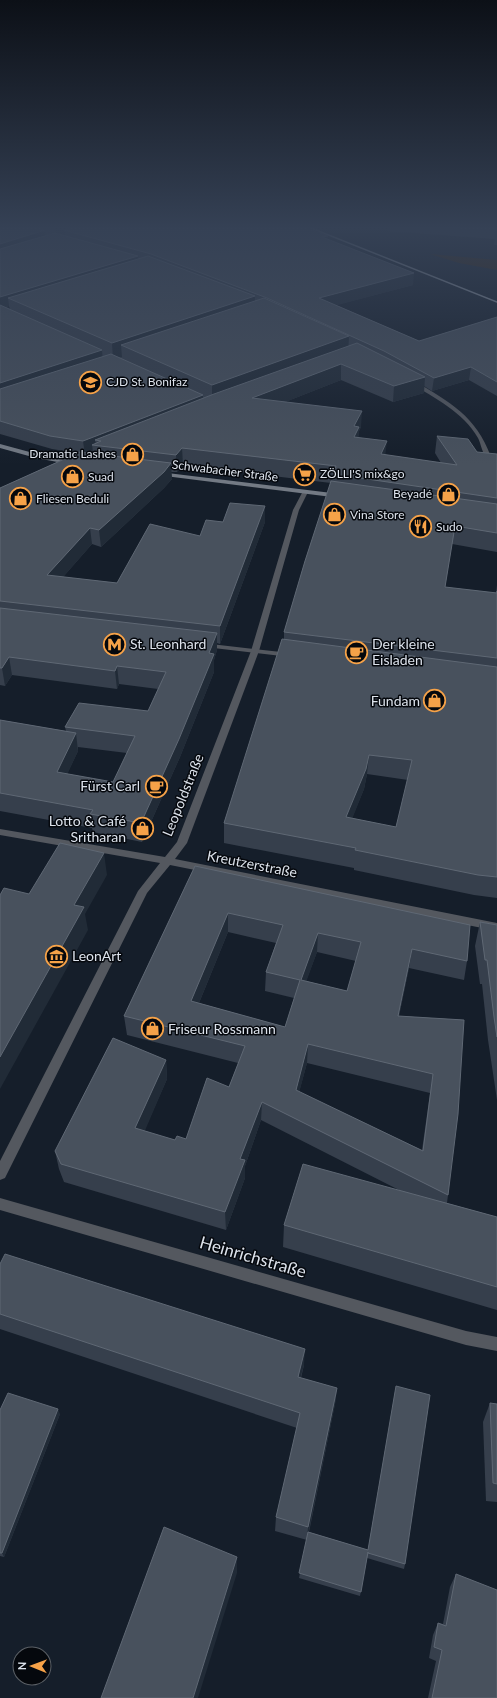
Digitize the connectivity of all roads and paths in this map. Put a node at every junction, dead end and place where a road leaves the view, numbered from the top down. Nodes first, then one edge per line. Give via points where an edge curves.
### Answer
1 (408, 380) edge
2 (0, 446) edge
3 (488, 457) edge
4 (76, 462) joint
5 (58, 470) edge
6 (152, 473) edge
7 (305, 492) junction
8 (345, 496) edge
9 (199, 645) edge
10 (254, 651) junction
11 (301, 657) edge
12 (0, 832) edge
13 (167, 861) junction
14 (497, 927) edge
15 (0, 1174) edge
16 (0, 1204) edge
17 (497, 1344) edge

1 - 3 street via 444,401 461,415 479,435
2 - 4 main road via 30,455
4 - 5 street
6 - 7 main road, Schwabacher Straße
7 - 8 main road, Schwabacher Straße
7 - 10 street, Leopoldstraße via 296,510
9 - 10 street
10 - 11 street
10 - 13 street, Leopoldstraße via 182,843
12 - 13 street, Kreutzerstraße
13 - 14 street, Kreutzerstraße
13 - 15 street, Leopoldstraße via 143,891
16 - 17 street, Heinrichstraße via 466,1338

